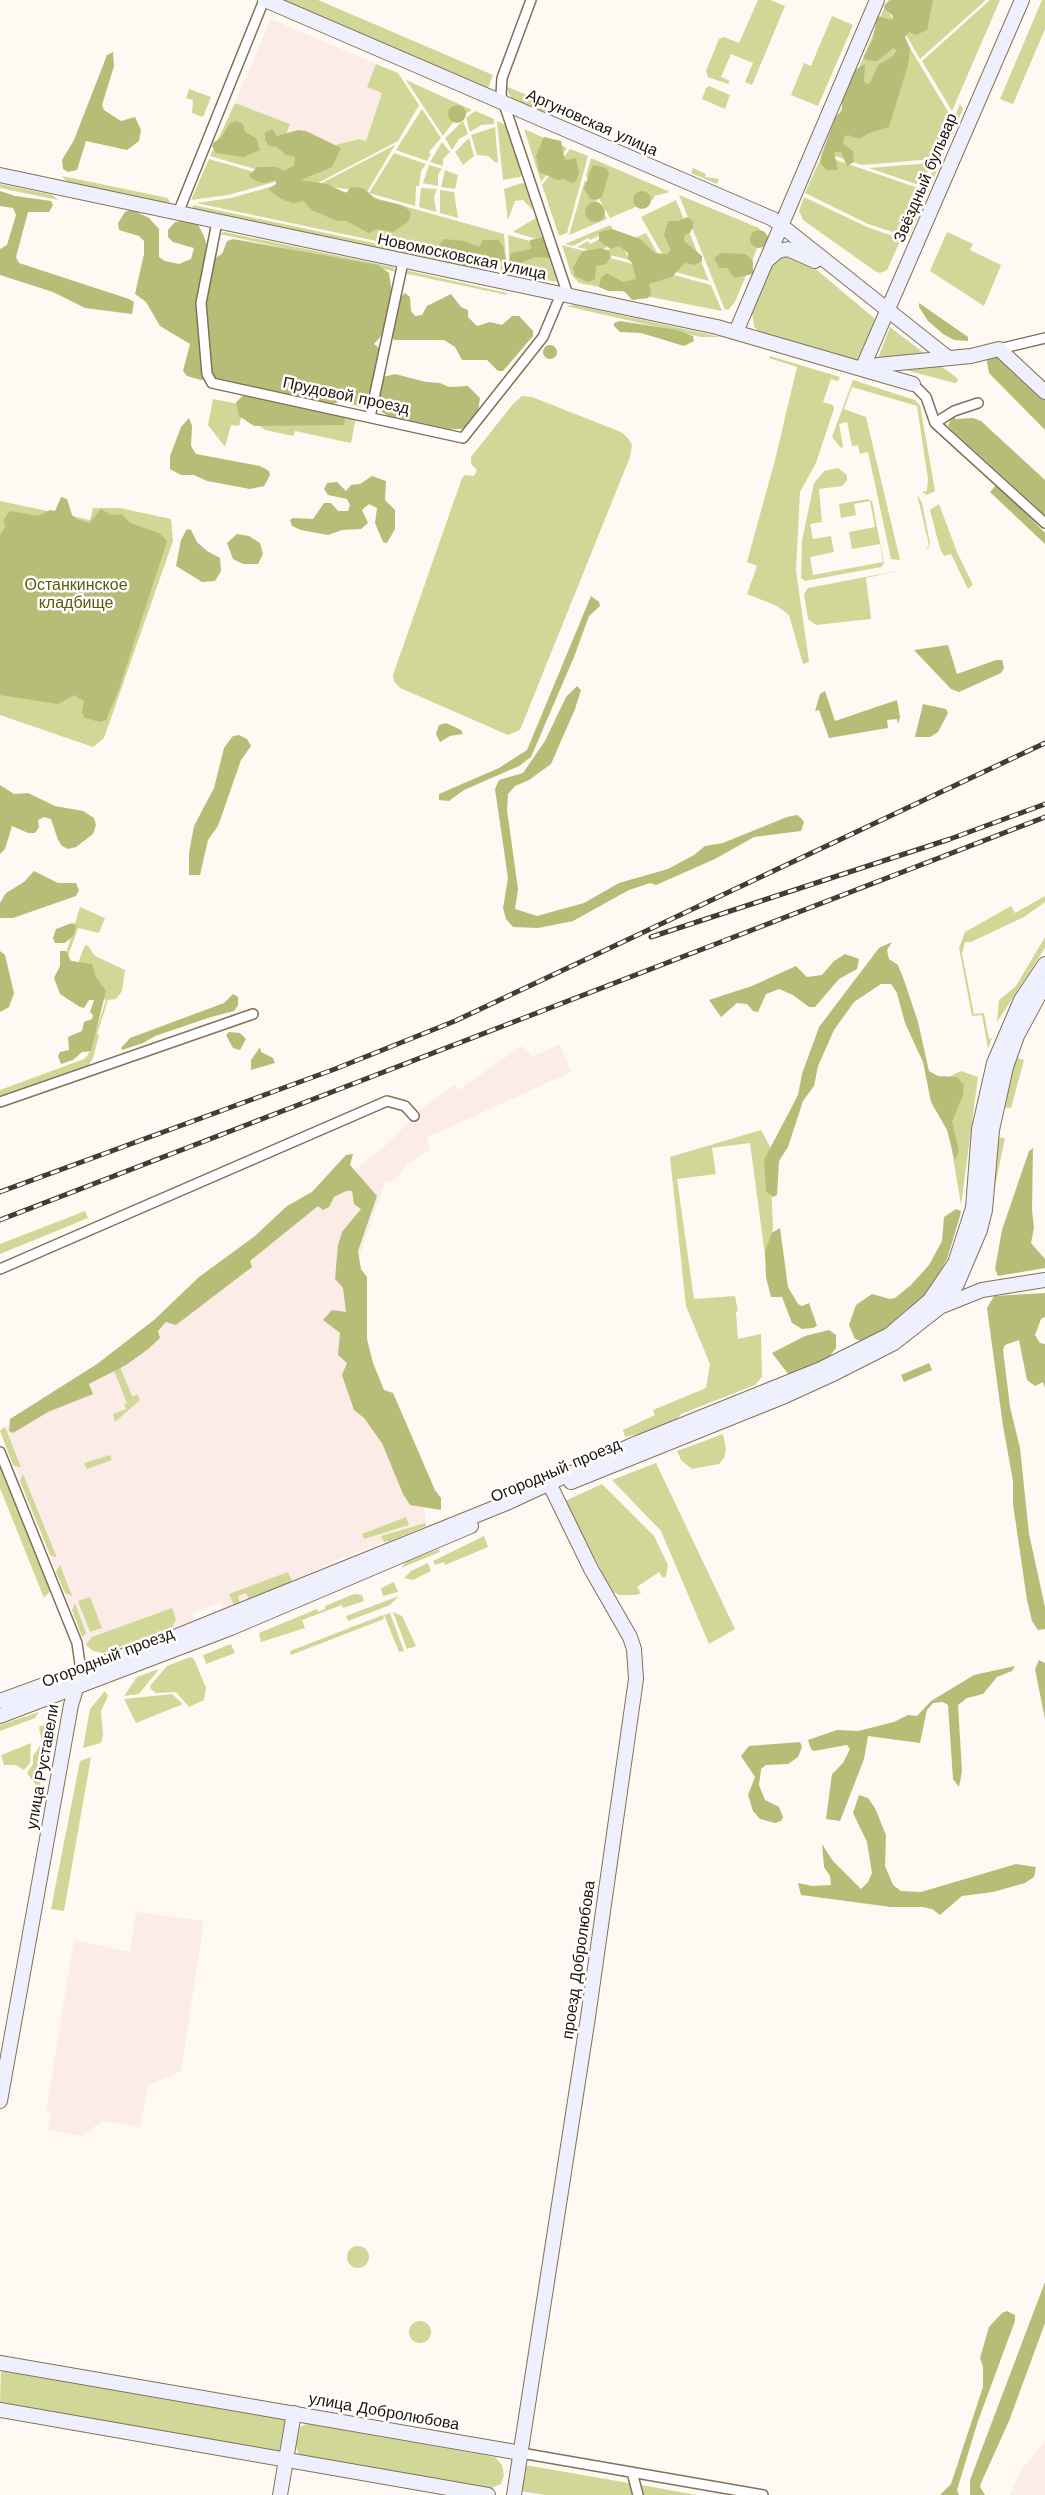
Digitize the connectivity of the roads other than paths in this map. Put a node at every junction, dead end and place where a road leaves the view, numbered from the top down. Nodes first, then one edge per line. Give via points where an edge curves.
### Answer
1 (264, 0) edge
2 (531, 0) edge
3 (877, 0) edge
4 (1022, 0) edge
5 (503, 101) junction
6 (0, 175) edge
7 (178, 213) junction
8 (217, 222) junction
9 (781, 224) junction
10 (766, 261) junction
11 (403, 262) junction
12 (843, 275) junction
13 (565, 295) junction
14 (886, 310) junction
15 (736, 332) junction
16 (1045, 338) edge
17 (999, 349) junction
18 (947, 357) junction
19 (862, 369) junction
20 (913, 384) joint
21 (1045, 392) edge
22 (978, 403) dead end
23 (370, 417) junction
24 (935, 423) junction
25 (1045, 523) edge
26 (1045, 964) edge
27 (1045, 984) edge
28 (253, 1014) dead end
29 (0, 1102) edge
30 (414, 1116) dead end
31 (986, 1129) junction
32 (0, 1269) edge
33 (960, 1271) junction
34 (1045, 1280) edge
35 (980, 1291) junction
36 (940, 1307) junction
37 (907, 1322) junction
38 (0, 1452) edge
39 (550, 1486) junction
40 (81, 1671) junction
41 (76, 1687) junction
42 (0, 1701) edge
43 (0, 1716) edge
44 (0, 2100) edge
45 (0, 2363) edge
46 (0, 2410) edge
47 (294, 2413) junction
48 (521, 2453) junction
49 (286, 2459) junction
50 (632, 2472) junction
51 (280, 2495) edge
52 (488, 2495) edge
53 (514, 2495) edge
54 (638, 2495) edge
55 (763, 2495) edge

1 - 5 main road, Аргуновская улица
1 - 7 street
2 - 5 street via 502,78
3 - 9 main road
4 - 14 main road, Звёздный бульвар
5 - 9 main road, Аргуновская улица
5 - 13 street
6 - 7 main road, Новомосковская улица
7 - 8 main road, Новомосковская улица
8 - 11 main road, Новомосковская улица
8 - 23 street, Прудовой проезд via 201,293 209,380 219,386
9 - 10 main road
9 - 12 main road, Аргуновская улица
10 - 12 main road via 782,249 795,250
10 - 15 main road
11 - 13 main road, Новомосковская улица
11 - 23 street
12 - 14 main road, Аргуновская улица
13 - 15 main road, Новомосковская улица
13 - 23 street, Прудовой проезд via 543,337 463,438
14 - 18 main road, Аргуновская улица
14 - 19 main road, Звёздный бульвар
15 - 19 main road, Новомосковская улица
16 - 17 street
17 - 18 main road
17 - 21 main road
18 - 19 main road
19 - 20 main road, Новомосковская улица
20 - 24 street via 926,397
22 - 24 street
24 - 25 street
26 - 31 main road via 1021,1000 998,1049 988,1081
27 - 31 main road via 1011,1051
28 - 29 street
30 - 32 street via 405,1107 387,1101
31 - 33 main road, Огородный проезд
33 - 35 main road
33 - 36 main road, Огородный проезд
33 - 37 main road, Огородный проезд
34 - 35 main road
35 - 36 main road
36 - 37 main road
36 - 39 main road, Огородный проезд via 894,1343 815,1382
37 - 39 main road, Огородный проезд via 821,1369 630,1446
38 - 40 street, улица Руставели via 77,1643
39 - 40 main road, Огородный проезд
39 - 41 main road, Огородный проезд via 431,1545
39 - 48 main road, проезд Добролюбова via 630,1637 636,1679
40 - 41 main road, улица Руставели
40 - 42 main road, Огородный проезд
41 - 43 main road, Огородный проезд
41 - 44 main road, улица Руставели
45 - 47 main road, улица Добролюбова
46 - 49 main road
47 - 48 main road, улица Добролюбова
47 - 49 main road
48 - 50 street, улица Добролюбова
48 - 53 main road, проезд Добролюбова
49 - 51 main road
49 - 52 main road
50 - 54 street
50 - 55 street, улица Добролюбова

